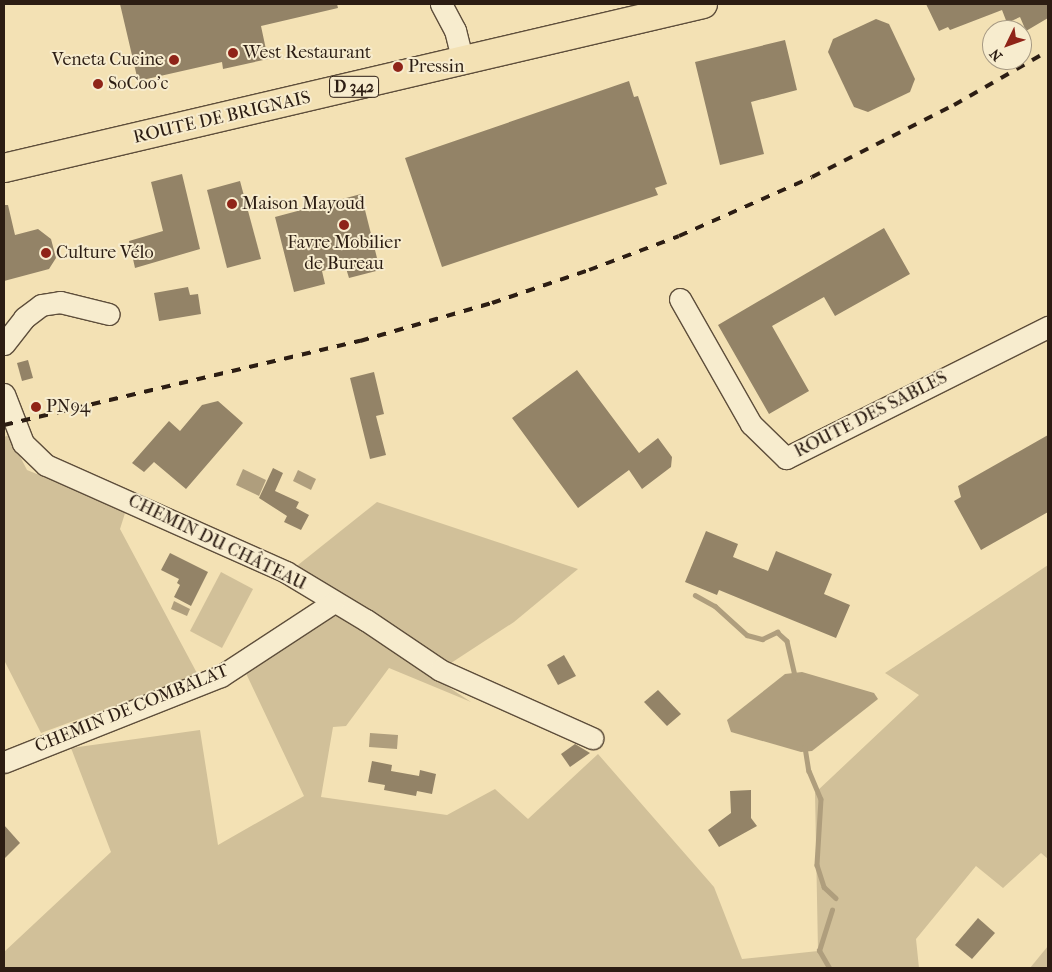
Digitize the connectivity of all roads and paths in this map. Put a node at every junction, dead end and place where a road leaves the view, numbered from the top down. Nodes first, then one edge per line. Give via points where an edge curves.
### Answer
1 (441, 4) edge
2 (703, 4) edge
3 (463, 62) junction
4 (4, 168) edge
5 (680, 299) dead end
6 (109, 314) dead end
7 (1048, 327) edge
8 (4, 344) edge
9 (4, 394) edge
10 (334, 602) junction
11 (592, 738) dead end
12 (4, 762) edge

1 - 3 street via 455,30
2 - 3 main road, ROUTE DE BRIGNAIS / D 342
3 - 4 main road, ROUTE DE BRIGNAIS / D 342
5 - 7 street, ROUTE DES SABLES via 751,424 786,458
6 - 8 street via 60,302 41,305 24,318
9 - 10 street, CHEMIN DU CHÂTEAU via 23,443 46,465 286,572
10 - 11 street, CHEMIN DU CHÂTEAU via 440,670
10 - 12 street, CHEMIN DE COMBALAT via 221,676

